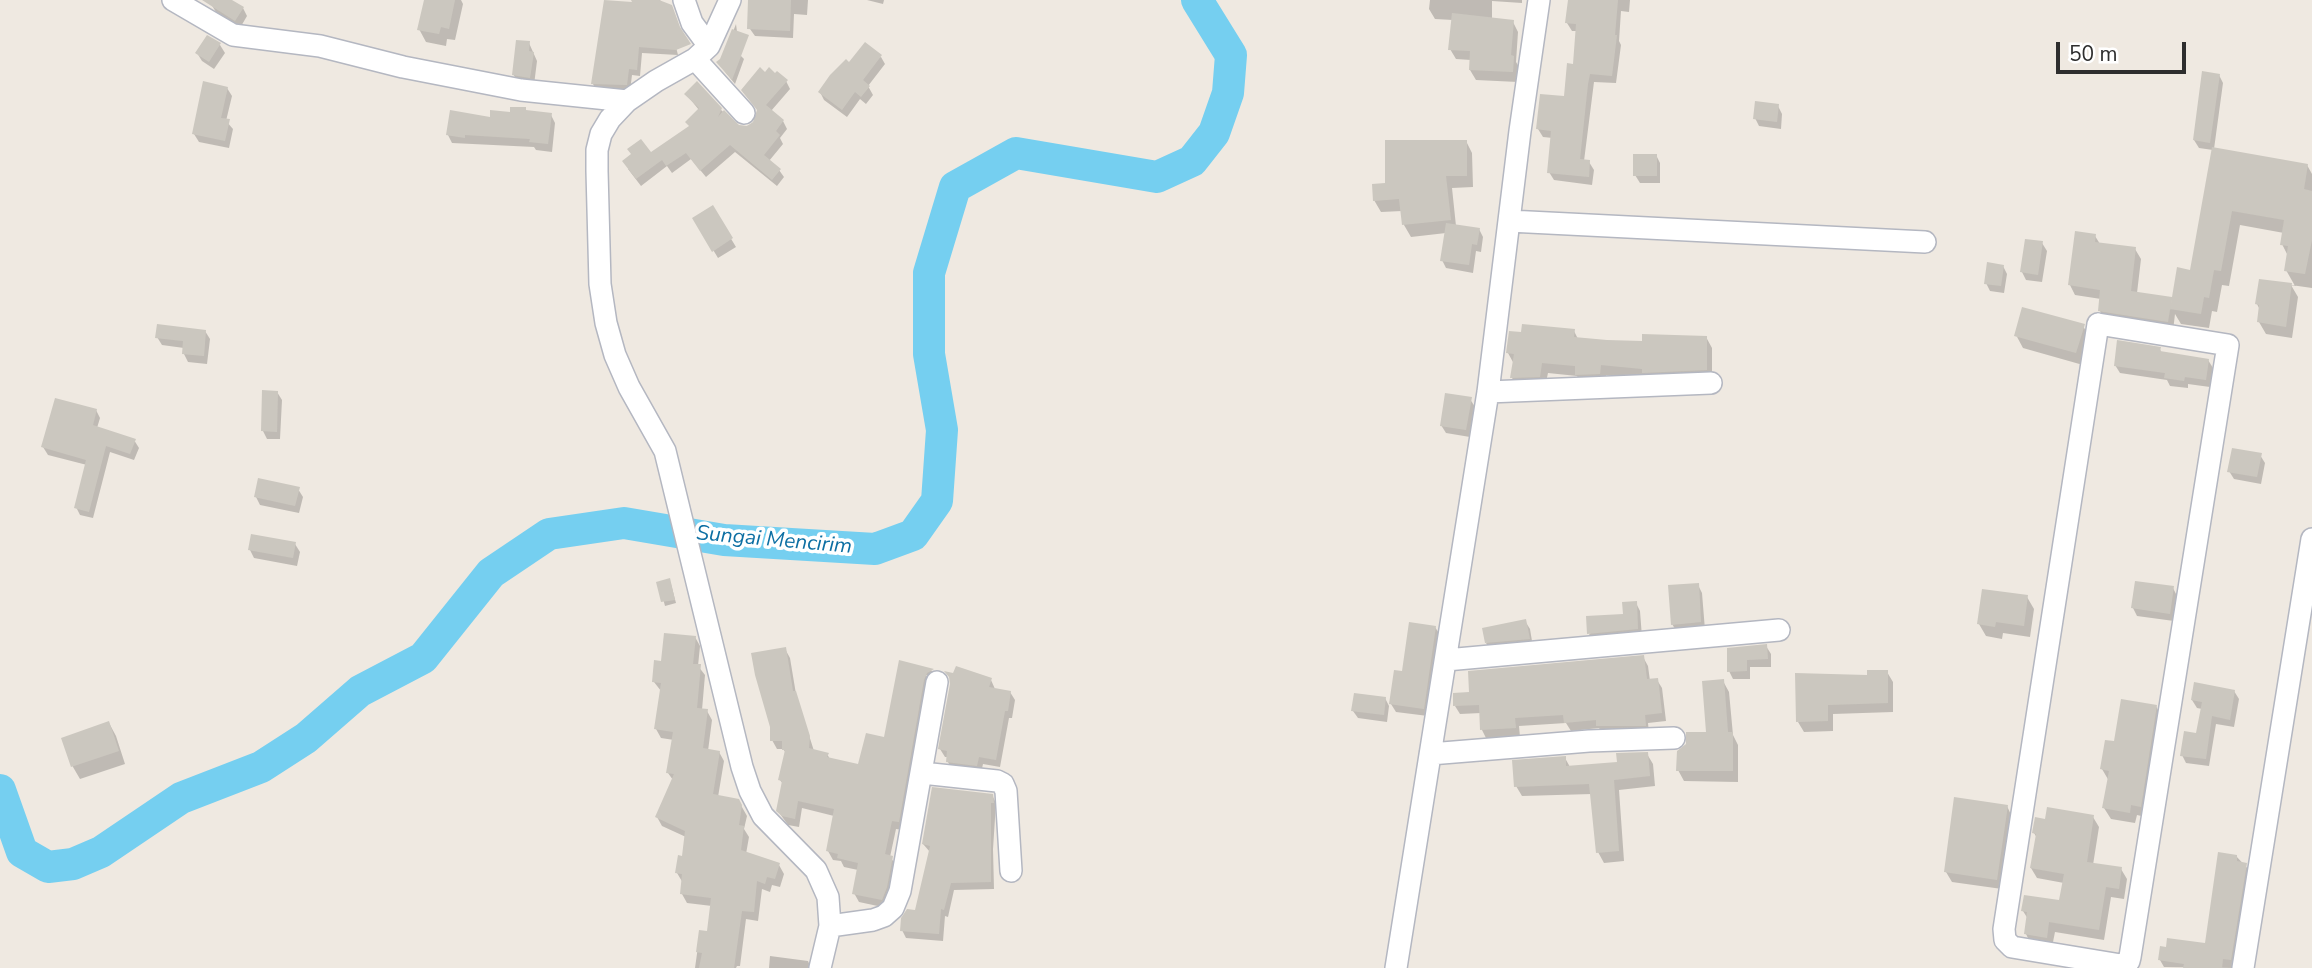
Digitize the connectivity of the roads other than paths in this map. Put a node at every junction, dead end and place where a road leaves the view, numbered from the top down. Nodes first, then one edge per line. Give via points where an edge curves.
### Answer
1 (173, 0) edge
2 (684, 0) edge
3 (730, 0) edge
4 (1539, 0) edge
5 (702, 53) junction
6 (627, 101) junction
7 (744, 113) dead end
8 (1509, 221) junction
9 (1925, 242) dead end
10 (1711, 383) dead end
11 (1488, 392) junction
12 (2312, 539) edge
13 (1779, 630) dead end
14 (1446, 660) junction
15 (937, 682) dead end
16 (1674, 738) dead end
17 (1430, 754) junction
18 (922, 773) junction
19 (1011, 871) dead end
20 (830, 926) junction
21 (2079, 963) edge
22 (820, 968) edge
23 (1396, 968) edge
24 (2243, 968) edge

1 - 6 street via 233,35 320,46 521,90
2 - 5 street
3 - 5 street
4 - 8 street
5 - 6 street
5 - 7 street
6 - 20 street via 610,119 597,150 597,233 606,323 629,387 665,452 750,791 763,816 822,880
8 - 9 street
8 - 11 street
10 - 11 street
11 - 14 street
12 - 24 street
13 - 14 street
14 - 17 street
15 - 18 street
16 - 17 street
17 - 23 street
18 - 19 street via 1003,785
18 - 20 street via 893,908 873,920
20 - 22 street
21 - 21 street via 2120,965 2129,961 2228,345 2098,324 2004,929 2005,940 2012,947

